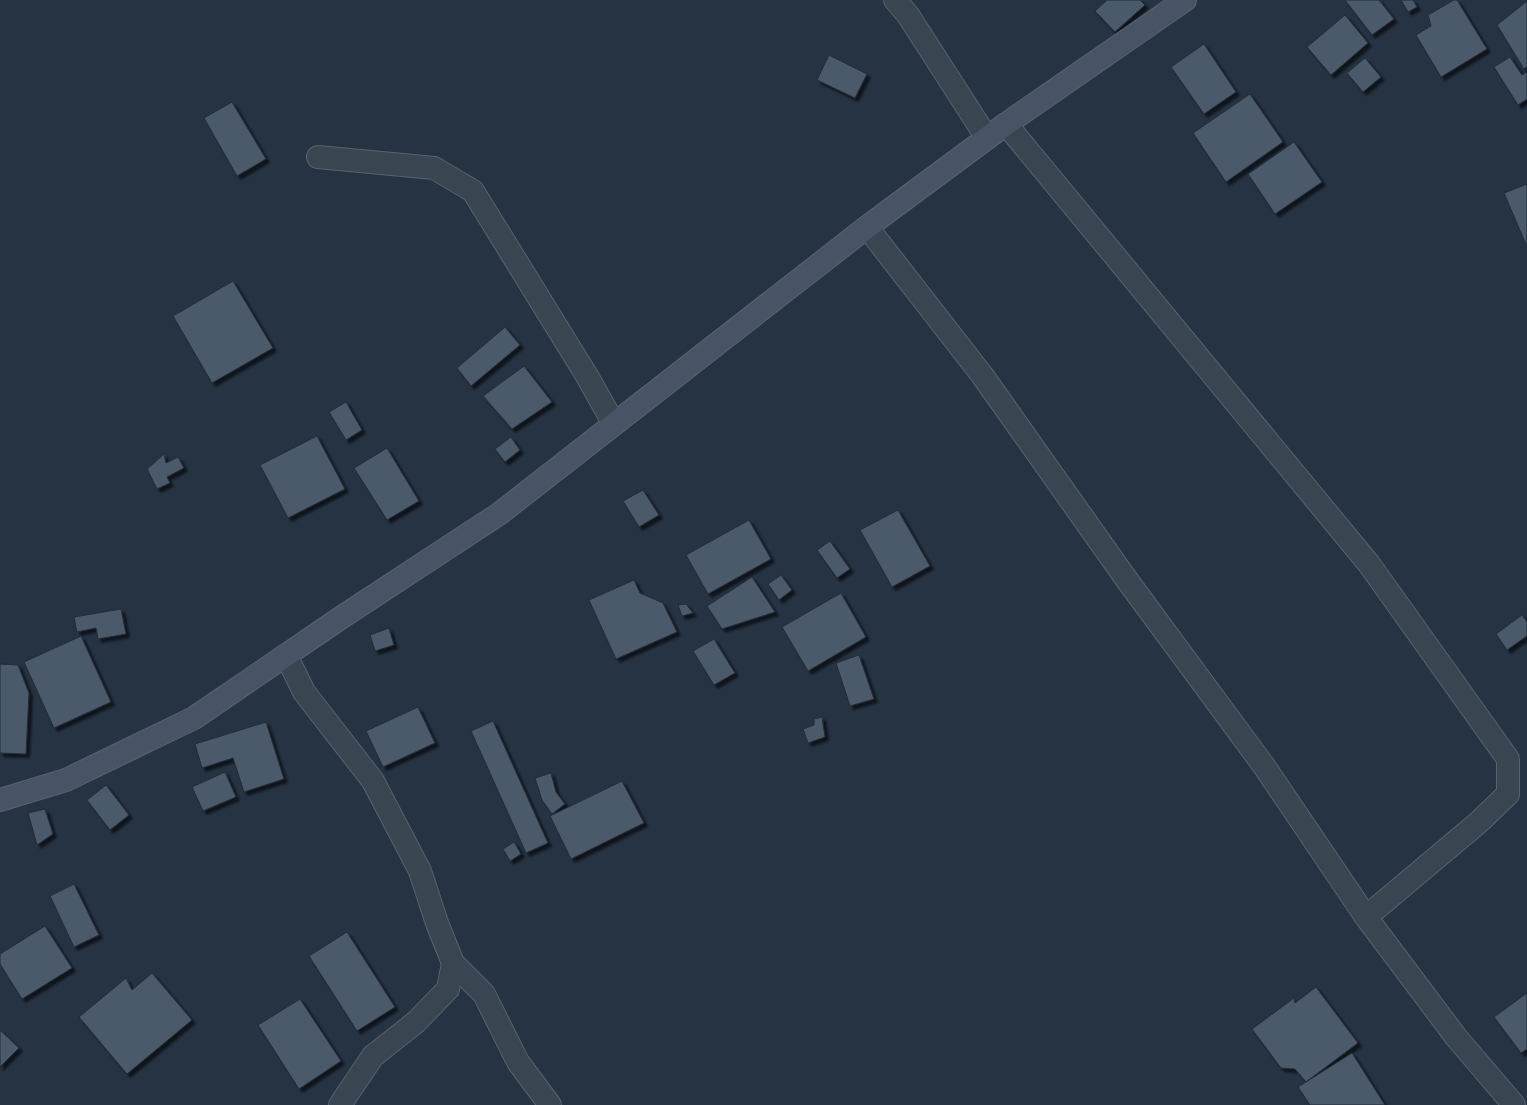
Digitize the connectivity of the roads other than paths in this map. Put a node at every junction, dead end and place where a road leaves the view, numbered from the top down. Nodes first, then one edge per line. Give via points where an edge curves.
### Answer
1 (895, 0) edge
2 (1185, 0) edge
3 (1006, 124) junction
4 (987, 138) junction
5 (318, 157) dead end
6 (866, 227) junction
7 (614, 424) junction
8 (286, 655) junction
9 (0, 800) edge
10 (1366, 917) junction
11 (453, 963) junction
12 (340, 1105) edge
13 (550, 1105) edge
14 (1514, 1105) edge

1 - 4 street via 908,15
2 - 3 street
3 - 4 street
3 - 10 street via 1369,564 1508,759 1508,794 1479,822
4 - 6 street
5 - 7 street via 434,168 473,191
6 - 7 street
6 - 10 street via 982,375 1127,580 1264,766
7 - 8 street via 499,514
8 - 9 street via 194,718 66,780
8 - 11 street via 304,692 374,781 420,871
10 - 14 street via 1456,1037
11 - 12 street via 448,989 416,1022 373,1056
11 - 13 street via 484,994 518,1062

